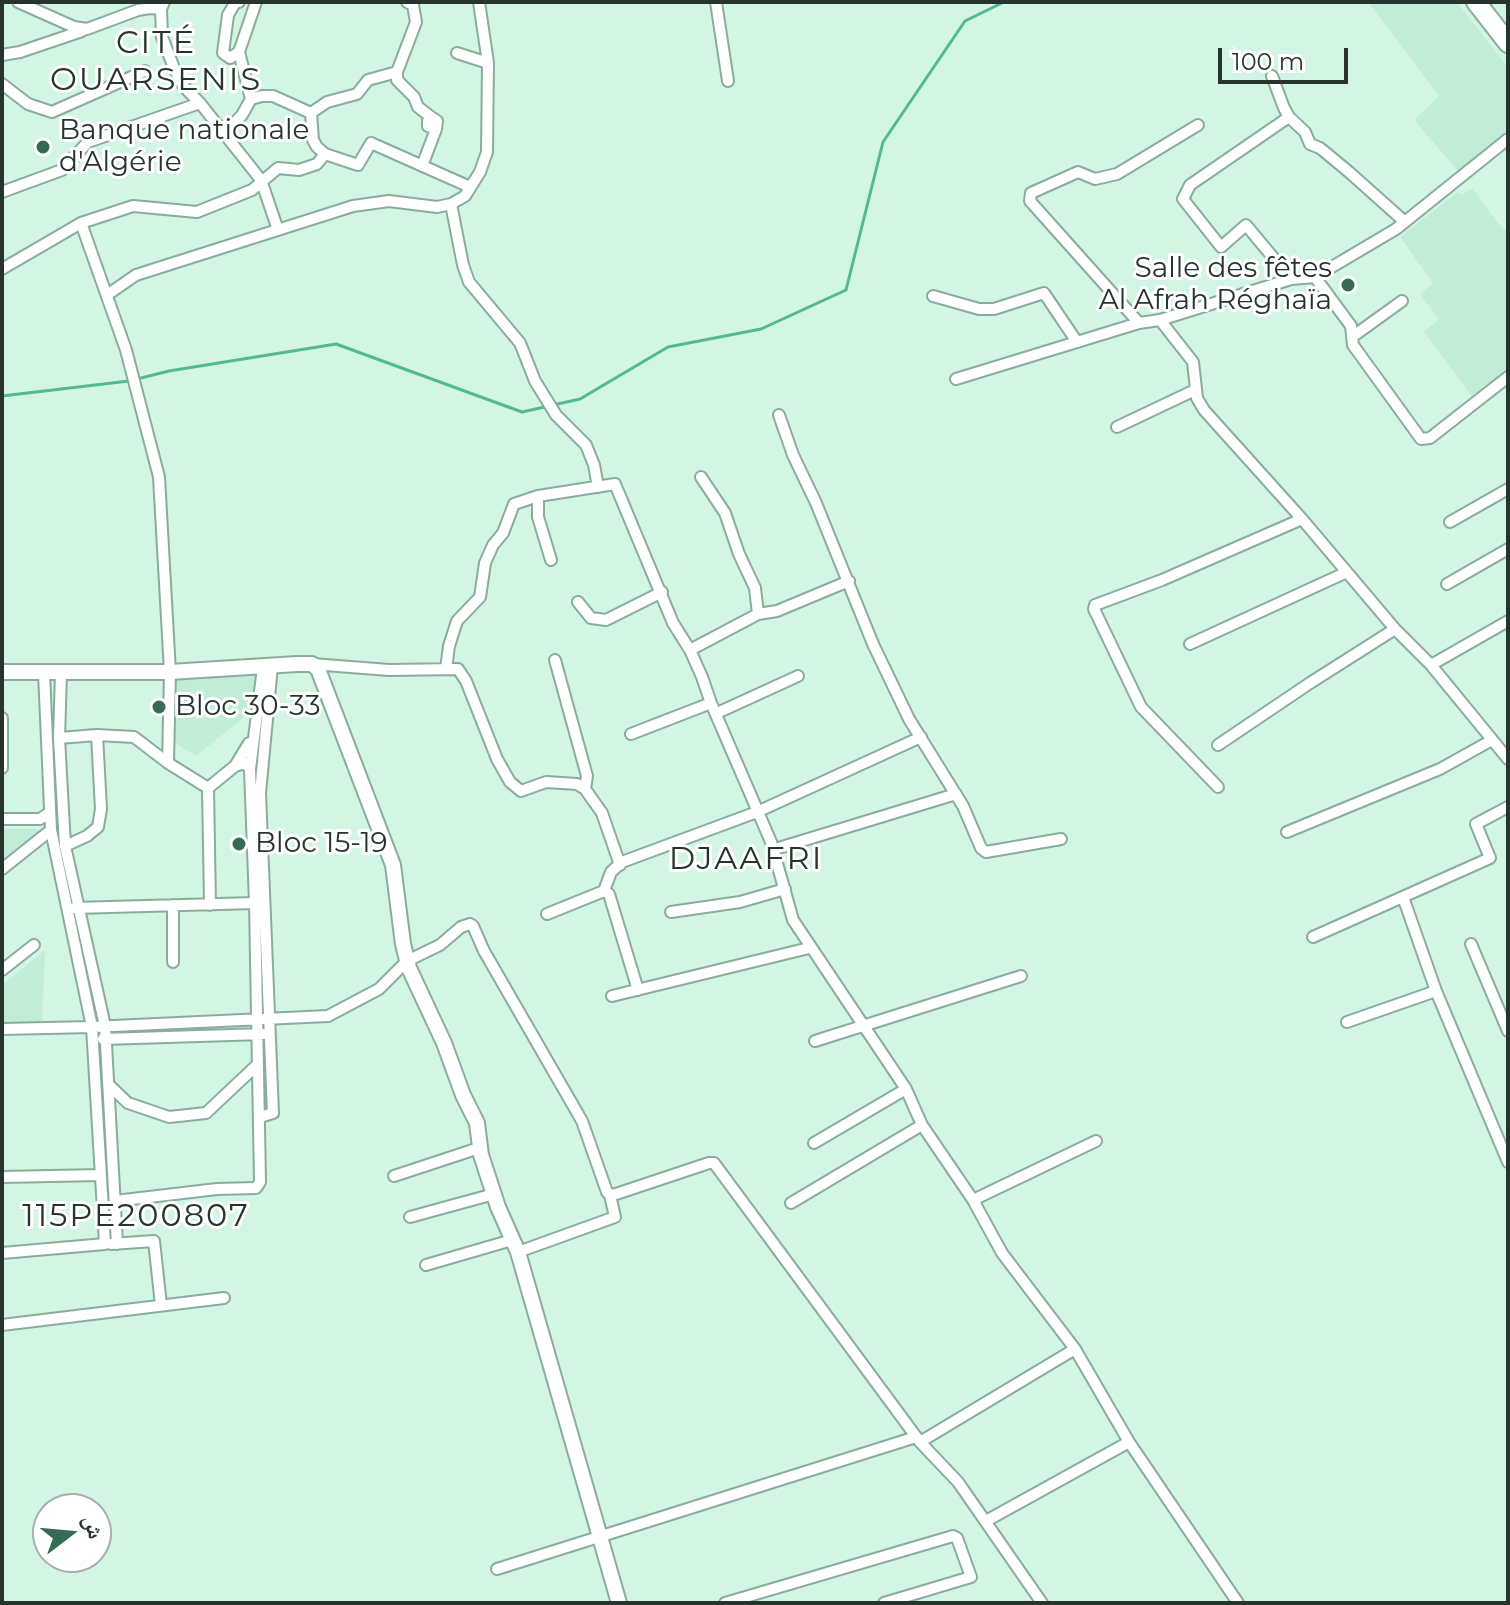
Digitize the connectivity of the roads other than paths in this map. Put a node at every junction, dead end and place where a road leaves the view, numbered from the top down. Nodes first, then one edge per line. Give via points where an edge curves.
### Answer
1 (18, 2) edge
2 (239, 2) edge
3 (256, 2) edge
4 (407, 2) edge
5 (479, 2) edge
6 (716, 2) edge
7 (1476, 2) edge
8 (1485, 2) edge
9 (163, 6) edge
10 (87, 29) junction
11 (1508, 30) edge
12 (1508, 43) edge
13 (239, 52) junction
14 (457, 53) dead end
15 (2, 55) edge
16 (488, 63) junction
17 (145, 71) dead end
18 (397, 72) junction
19 (1272, 76) dead end
20 (728, 81) dead end
21 (2, 84) edge
22 (251, 99) junction
23 (200, 103) junction
24 (311, 113) junction
25 (1289, 117) junction
26 (1198, 125) dead end
27 (225, 133) junction
28 (1508, 139) edge
29 (325, 154) junction
30 (422, 166) junction
31 (261, 180) junction
32 (470, 187) junction
33 (2, 192) edge
34 (451, 204) junction
35 (1405, 222) junction
36 (81, 223) junction
37 (278, 230) junction
38 (2, 269) edge
39 (1315, 277) junction
40 (1291, 279) junction
41 (107, 295) junction
42 (933, 296) dead end
43 (1402, 301) dead end
44 (1160, 320) junction
45 (1139, 323) junction
46 (1352, 337) junction
47 (1077, 342) junction
48 (1508, 377) edge
49 (956, 379) dead end
50 (1195, 390) junction
51 (779, 415) dead end
52 (1117, 427) dead end
53 (701, 477) dead end
54 (598, 487) junction
55 (1508, 489) edge
56 (538, 496) junction
57 (1302, 519) junction
58 (1450, 522) dead end
59 (1508, 549) edge
60 (551, 560) dead end
61 (1347, 572) junction
62 (849, 581) junction
63 (1447, 584) dead end
64 (662, 592) junction
65 (578, 602) dead end
66 (758, 614) junction
67 (1508, 621) edge
68 (1395, 629) junction
69 (1190, 644) dead end
70 (690, 650) junction
71 (555, 660) dead end
72 (312, 664) junction
73 (1431, 665) junction
74 (268, 667) junction
75 (446, 669) junction
76 (2, 672) edge
77 (170, 672) junction
78 (44, 673) junction
79 (61, 673) junction
80 (798, 676) dead end
81 (714, 708) junction
82 (2, 718) edge
83 (256, 722) junction
84 (631, 734) dead end
85 (97, 735) junction
86 (921, 737) junction
87 (59, 738) junction
88 (1492, 740) junction
89 (1218, 745) dead end
90 (1508, 759) edge
91 (168, 763) junction
92 (235, 766) junction
93 (2, 768) edge
94 (250, 769) junction
95 (1218, 787) dead end
96 (208, 788) junction
97 (585, 789) junction
98 (956, 794) junction
99 (1508, 807) edge
100 (757, 812) junction
101 (49, 813) junction
102 (2, 819) edge
103 (51, 830) junction
104 (1287, 832) dead end
105 (1061, 839) dead end
106 (65, 846) junction
107 (772, 850) junction
108 (620, 865) junction
109 (2, 869) edge
110 (785, 889) junction
111 (604, 891) junction
112 (1403, 897) junction
113 (255, 903) junction
114 (173, 905) junction
115 (210, 905) junction
116 (74, 908) junction
117 (671, 912) dead end
118 (547, 914) dead end
119 (1313, 937) dead end
120 (1471, 944) dead end
121 (34, 945) dead end
122 (809, 948) junction
123 (407, 961) junction
124 (173, 962) dead end
125 (2, 970) edge
126 (1021, 976) dead end
127 (638, 990) junction
128 (1436, 991) junction
129 (612, 996) dead end
130 (270, 1019) junction
131 (257, 1020) junction
132 (1347, 1022) dead end
133 (863, 1025) junction
134 (105, 1026) junction
135 (92, 1027) junction
136 (2, 1029) edge
137 (1508, 1031) edge
138 (258, 1034) junction
139 (270, 1034) junction
140 (106, 1038) junction
141 (93, 1039) junction
142 (815, 1041) dead end
143 (258, 1064) junction
144 (108, 1084) junction
145 (906, 1089) junction
146 (260, 1117) junction
147 (922, 1125) junction
148 (1096, 1141) dead end
149 (814, 1143) dead end
150 (479, 1148) junction
151 (1508, 1162) edge
152 (100, 1175) junction
153 (394, 1176) dead end
154 (2, 1177) edge
155 (494, 1194) junction
156 (610, 1195) junction
157 (973, 1200) junction
158 (115, 1201) junction
159 (791, 1203) dead end
160 (410, 1217) dead end
161 (105, 1244) junction
162 (117, 1244) junction
163 (515, 1246) junction
164 (2, 1253) edge
165 (426, 1265) dead end
166 (224, 1298) dead end
167 (161, 1305) junction
168 (2, 1325) edge
169 (1075, 1349) junction
170 (918, 1439) junction
171 (1129, 1442) junction
172 (986, 1521) junction
173 (599, 1536) junction
174 (497, 1569) dead end
175 (619, 1603) edge
176 (725, 1603) edge
177 (884, 1603) edge
178 (1042, 1603) edge
179 (1238, 1603) edge

1 - 10 street
2 - 13 street via 228,15 223,53 230,58
3 - 13 street
4 - 18 street via 413,5 416,22
5 - 16 street
6 - 20 street
7 - 12 highway
8 - 11 highway
9 - 10 street
9 - 23 street via 165,50 184,87
10 - 15 street
13 - 22 street
14 - 16 street
16 - 32 street via 487,152
17 - 21 street via 52,112 28,104
18 - 24 street via 368,80 357,94 327,102
18 - 30 street via 397,80 418,107 437,121
19 - 25 street
22 - 24 street via 273,96
22 - 27 street
23 - 27 street
23 - 33 street via 88,142 62,170
24 - 29 street via 313,140
25 - 35 street via 1310,144
25 - 40 street via 1190,185 1183,199 1221,247 1246,225
26 - 45 street via 1111,177 1095,179 1078,172 1031,193 1030,201
27 - 31 street
28 - 35 street
29 - 30 street via 358,165 371,143
29 - 31 street via 317,164 299,170 278,168
30 - 32 street
31 - 36 street via 252,190 197,212 133,206
31 - 37 street
32 - 34 street
34 - 37 street via 371,202
34 - 54 street via 469,282 520,343 556,415 586,445
35 - 39 street
36 - 38 street
36 - 41 street
37 - 41 street via 132,277
39 - 40 street
39 - 46 street via 1351,326
40 - 44 street
41 - 77 street via 161,491
42 - 47 street via 994,309 1044,293
43 - 46 street
44 - 45 street
44 - 50 street via 1193,362
45 - 47 street
46 - 48 street via 1421,439 1430,438
47 - 49 street
50 - 52 street
50 - 57 street via 1204,410
51 - 62 street
53 - 66 street via 725,513 755,588
54 - 56 street
54 - 64 street via 615,484
55 - 58 street
56 - 60 street via 538,517
56 - 75 street via 514,504 509,513 485,563 480,597 457,621
57 - 61 street
57 - 95 street via 1095,605 1141,707
59 - 63 street
61 - 68 street
61 - 69 street
62 - 66 street
62 - 86 street via 873,644
64 - 65 street via 606,620 591,618
64 - 70 street
66 - 70 street
67 - 73 street
68 - 73 street
68 - 89 street
70 - 81 street
71 - 97 street via 587,776
72 - 74 street
72 - 75 street
72 - 123 street via 393,865
73 - 88 street
74 - 77 street
74 - 83 street
74 - 130 street via 260,793
75 - 97 street via 461,672 497,759 515,787 521,791 546,782
76 - 78 street
77 - 79 street
77 - 91 street
78 - 79 street
78 - 101 street
79 - 87 street
80 - 81 street
81 - 84 street
81 - 100 street
82 - 93 street
83 - 92 street via 247,751
83 - 94 street
85 - 87 street
85 - 91 street via 134,737
85 - 106 street via 98,827
86 - 98 street
86 - 100 street
87 - 106 street
88 - 90 street
88 - 104 street via 1440,769
91 - 96 street
92 - 94 street via 245,763
92 - 96 street
94 - 113 street
96 - 115 street
97 - 108 street via 602,813
98 - 105 street via 986,852
98 - 107 street
99 - 112 street via 1476,824 1490,858
100 - 107 street
100 - 108 street
101 - 102 street via 40,819
101 - 103 street
103 - 109 street
103 - 116 street
106 - 116 street
107 - 110 street
108 - 111 street
110 - 117 street
110 - 122 street via 793,920
111 - 118 street
111 - 127 street
112 - 119 street
112 - 128 street
113 - 115 street
113 - 131 street
114 - 115 street
114 - 116 street
114 - 124 street
116 - 134 street
116 - 135 street
120 - 137 street
121 - 125 street
122 - 127 street
122 - 133 street
123 - 130 street via 379,989 328,1016
123 - 150 street via 477,1123
123 - 156 street via 440,945 461,927 473,926 582,1121
126 - 133 street
127 - 129 street
128 - 132 street
128 - 151 street
130 - 131 street
130 - 139 street
131 - 134 street
131 - 138 street
133 - 142 street
133 - 145 street
134 - 135 street
134 - 140 street
135 - 136 street
135 - 141 street
138 - 139 street
138 - 140 street
138 - 143 street
139 - 146 street via 273,1113
140 - 141 street
140 - 144 street
141 - 152 street
143 - 144 street via 206,1113 169,1117 128,1103
143 - 146 street
144 - 158 street
145 - 147 street
145 - 149 street
146 - 158 street via 256,1188
147 - 157 street
147 - 159 street
148 - 157 street
150 - 153 street
150 - 155 street
152 - 154 street
152 - 161 street
155 - 160 street
155 - 163 street
156 - 163 street via 615,1217
156 - 170 street via 714,1163
157 - 169 street via 1002,1253
158 - 162 street
161 - 162 street
161 - 164 street
162 - 167 street via 154,1241
163 - 165 street
163 - 173 street
166 - 167 street
167 - 168 street
169 - 170 street
169 - 171 street
170 - 172 street
170 - 173 street
171 - 172 street
171 - 179 street
172 - 178 street
173 - 174 street
173 - 175 street
176 - 177 street via 957,1538 971,1577

